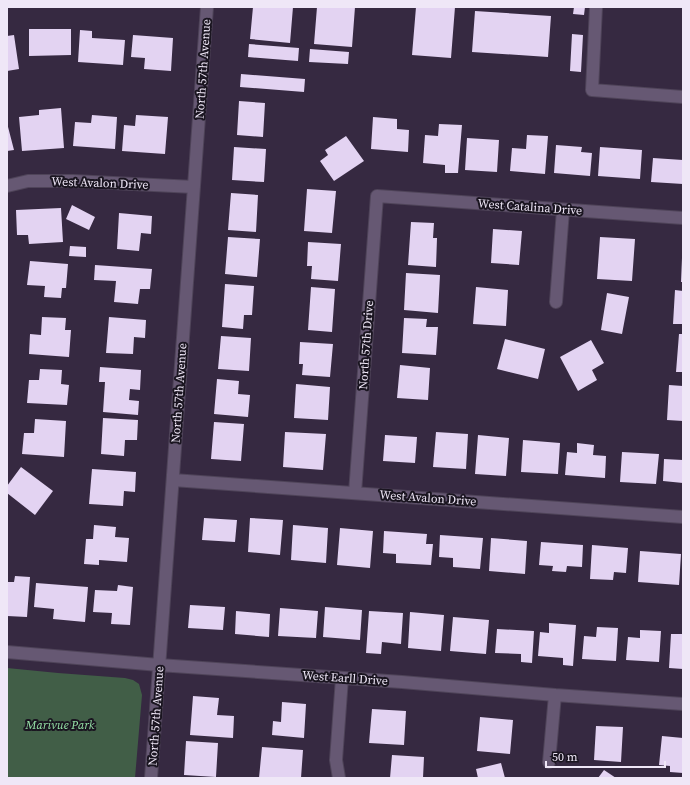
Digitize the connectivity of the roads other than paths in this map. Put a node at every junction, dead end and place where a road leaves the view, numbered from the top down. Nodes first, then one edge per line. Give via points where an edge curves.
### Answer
1 (207, 7) edge
2 (596, 7) edge
3 (683, 97) edge
4 (7, 186) edge
5 (194, 187) junction
6 (377, 196) joint
7 (563, 210) junction
8 (683, 218) edge
9 (556, 302) dead end
10 (173, 480) junction
11 (355, 493) junction
12 (683, 517) edge
13 (7, 652) edge
14 (159, 665) junction
15 (342, 678) junction
16 (555, 695) junction
17 (683, 704) edge
18 (549, 762) dead end
19 (151, 778) edge
20 (340, 778) edge

1 - 5 street, North 57th Avenue
2 - 3 street via 592,90
4 - 5 street, West Avalon Drive via 28,181 73,181
5 - 10 street, North 57th Avenue
6 - 7 street, West Catalina Drive
6 - 11 street, North 57th Drive
7 - 8 street, West Catalina Drive
7 - 9 street
10 - 11 street, West Avalon Drive
10 - 14 street, North 57th Avenue
11 - 12 street, West Avalon Drive
13 - 14 street, West Earll Drive
14 - 15 street, West Earll Drive
14 - 19 street, North 57th Avenue
15 - 16 street, West Earll Drive
15 - 20 street via 336,760
16 - 17 street, West Earll Drive
16 - 18 street

